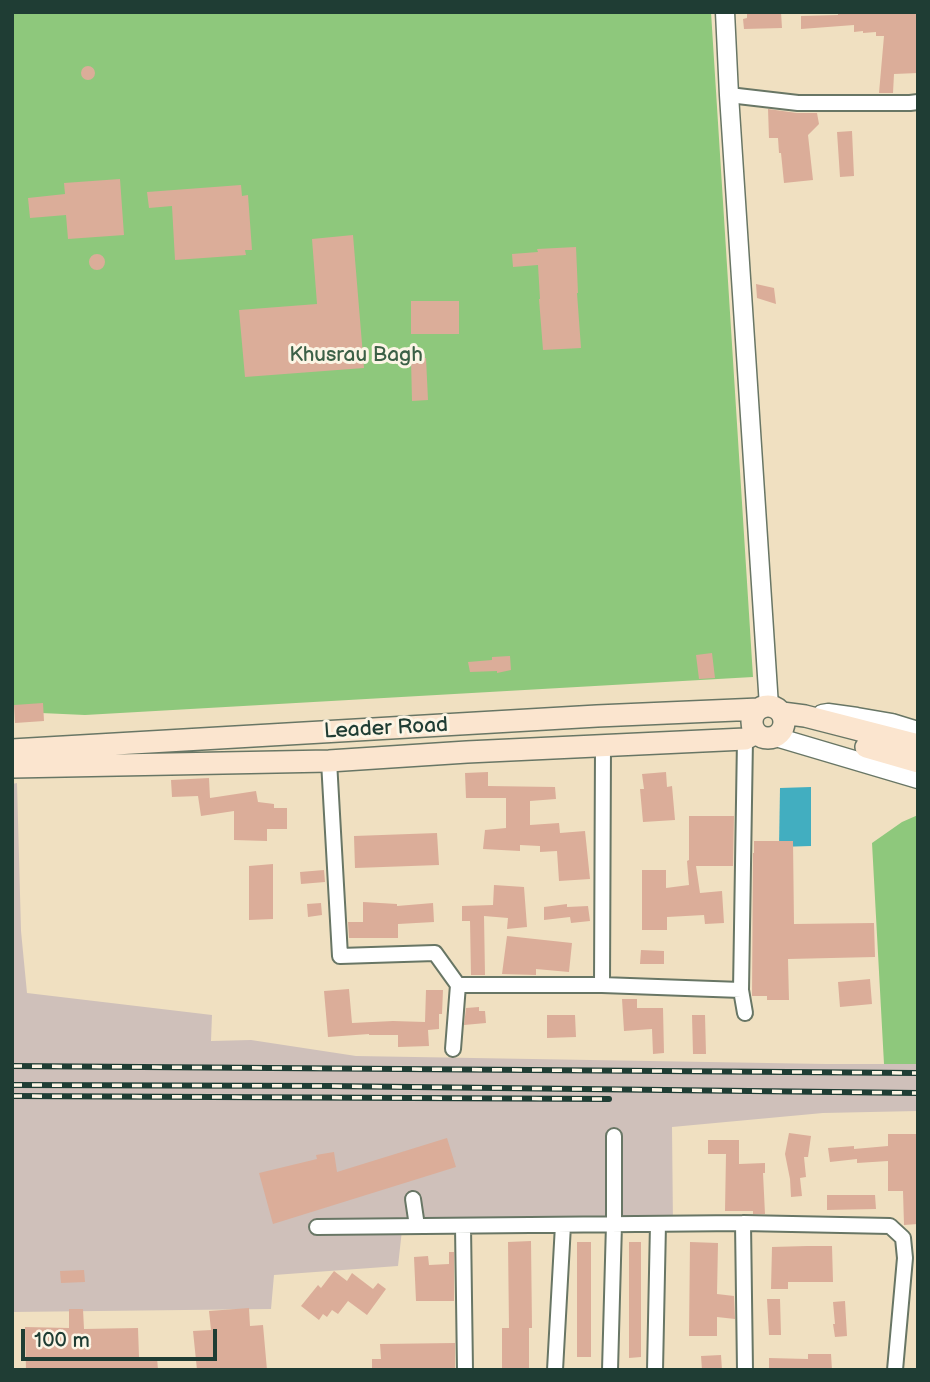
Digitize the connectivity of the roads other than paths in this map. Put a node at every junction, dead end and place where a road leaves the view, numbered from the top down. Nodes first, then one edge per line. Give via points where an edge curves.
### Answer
1 (725, 12) edge
2 (729, 95) junction
3 (918, 102) edge
4 (805, 716) junction
5 (767, 724) junction
6 (918, 731) edge
7 (840, 733) junction
8 (918, 745) edge
9 (603, 746) junction
10 (12, 750) edge
11 (329, 761) junction
12 (918, 762) edge
13 (12, 767) edge
14 (918, 779) edge
15 (458, 985) junction
16 (602, 985) junction
17 (741, 990) junction
18 (745, 1013) dead end
19 (453, 1049) dead end
20 (614, 1136) dead end
21 (413, 1199) dead end
22 (743, 1223) junction
23 (614, 1224) junction
24 (658, 1224) junction
25 (563, 1225) junction
26 (416, 1226) junction
27 (463, 1226) junction
28 (317, 1227) dead end
29 (911, 1258) edge
30 (465, 1370) edge
31 (555, 1370) edge
32 (610, 1370) edge
33 (655, 1370) edge
34 (745, 1370) edge
35 (895, 1370) edge

1 - 2 street
2 - 3 street via 798,103
2 - 5 street
4 - 5 main road
4 - 6 street via 828,713
4 - 7 main road
5 - 7 main road
5 - 9 main road, Leader Road
5 - 10 main road, Leader Road via 597,716
5 - 14 street
5 - 17 street
7 - 8 main road
7 - 12 main road
9 - 11 main road, Leader Road
9 - 16 street
11 - 13 main road, Leader Road
11 - 15 street via 340,956 435,953
15 - 16 street
15 - 19 street
16 - 17 street
17 - 18 street
20 - 23 street
21 - 26 street
22 - 24 street
22 - 29 street via 890,1226 903,1238
22 - 34 street
23 - 24 street
23 - 25 street
23 - 32 street
24 - 33 street
25 - 27 street
25 - 31 street
26 - 27 street
26 - 28 street
27 - 30 street
29 - 35 street

